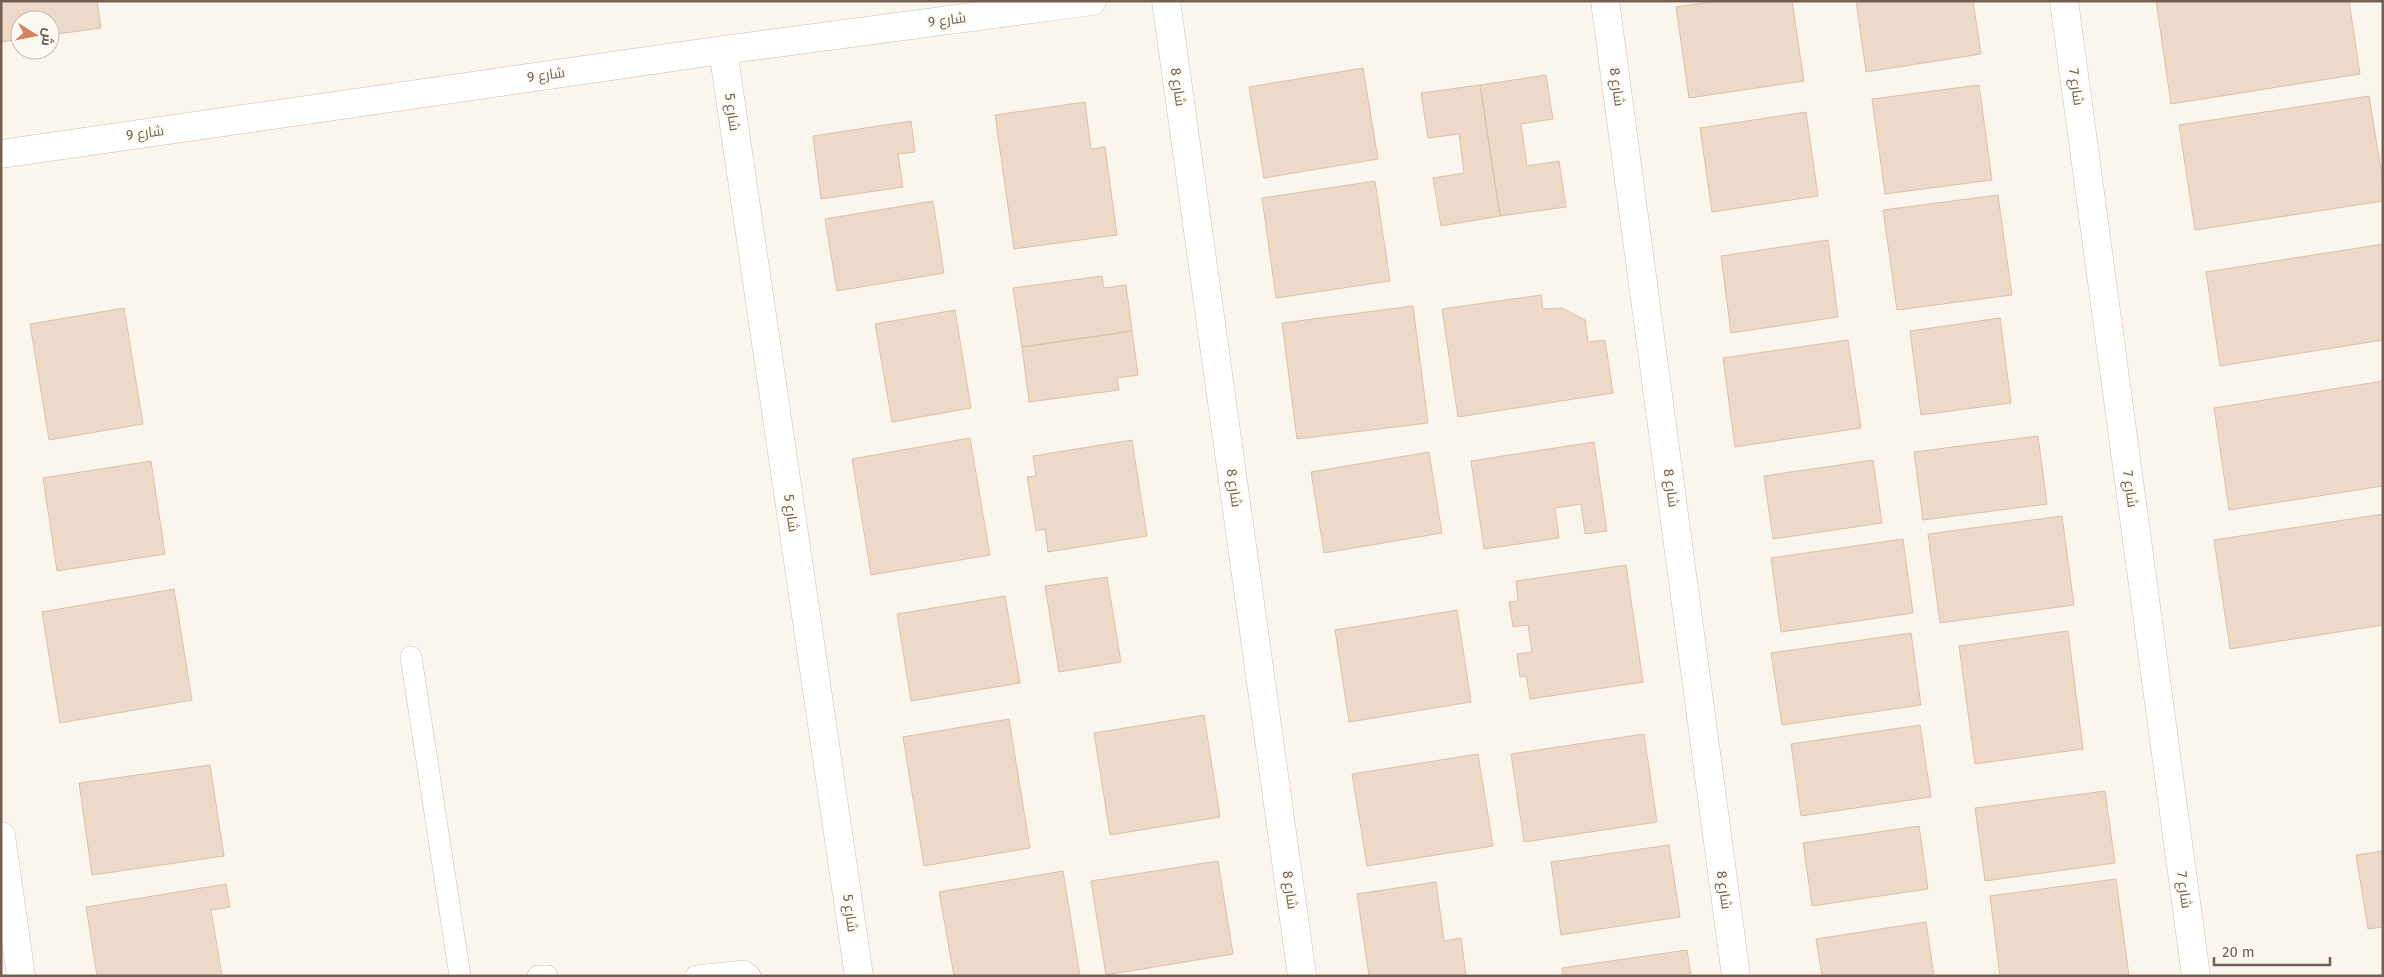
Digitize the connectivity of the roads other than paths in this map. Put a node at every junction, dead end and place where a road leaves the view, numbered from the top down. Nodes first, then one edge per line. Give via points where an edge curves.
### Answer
1 (1092, 1) edge
2 (1166, 1) edge
3 (1606, 1) edge
4 (2064, 1) edge
5 (723, 50) junction
6 (1, 154) edge
7 (411, 657) dead end
8 (1, 836) edge
9 (21, 976) edge
10 (460, 976) edge
11 (538, 976) edge
12 (547, 976) edge
13 (696, 976) edge
14 (750, 976) edge
15 (859, 976) edge
16 (1302, 976) edge
17 (1736, 976) edge
18 (2196, 976) edge

1 - 5 street, شارع 9
2 - 16 street, شارع 8
3 - 17 street, شارع 8
4 - 18 street, شارع 7
5 - 6 street, شارع 9
5 - 15 street, شارع 5
7 - 10 lane
8 - 9 street
11 - 12 lane
13 - 14 lane via 744,971

